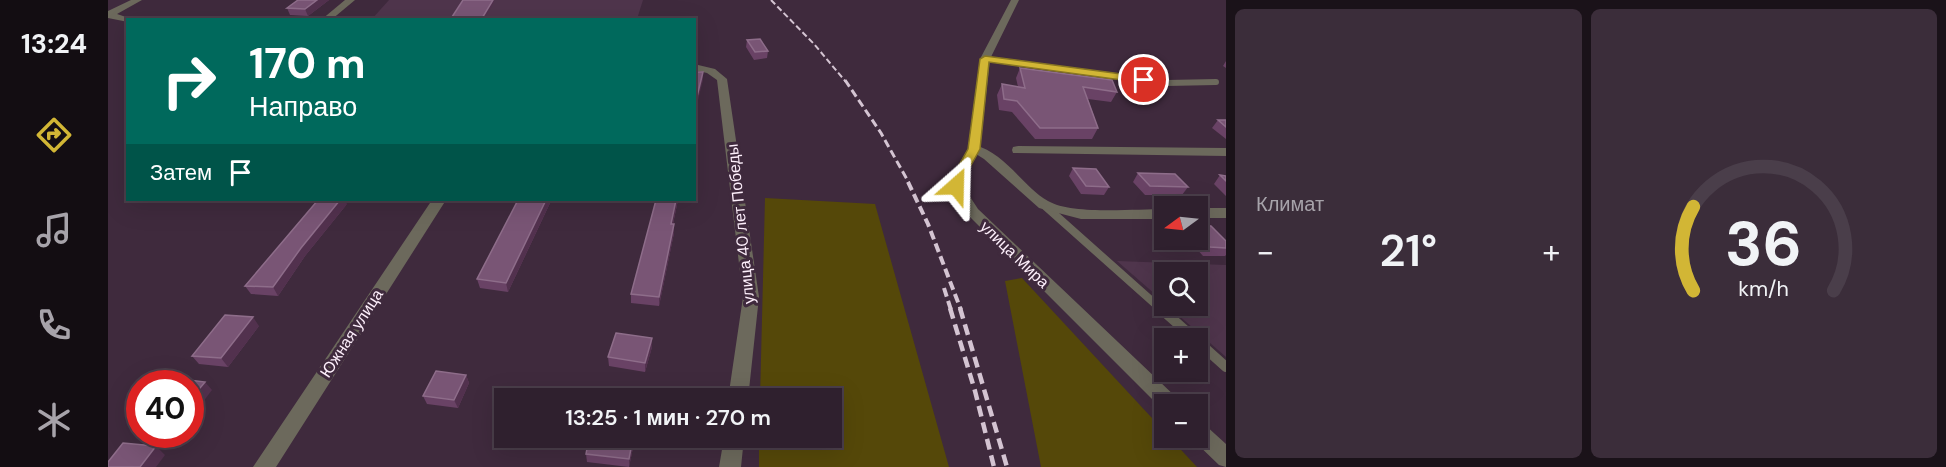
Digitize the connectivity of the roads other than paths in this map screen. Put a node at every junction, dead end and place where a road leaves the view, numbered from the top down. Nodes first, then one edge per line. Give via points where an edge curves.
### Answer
1 (138, 0) edge
2 (351, 0) edge
3 (1015, 0) edge
4 (108, 15) edge
5 (328, 18) edge
6 (126, 19) edge
7 (985, 59) junction
8 (696, 67) edge
9 (1216, 82) dead end
10 (974, 149) junction
11 (1018, 150) dead end
12 (1226, 152) edge
13 (438, 201) edge
14 (1044, 206) junction
15 (1208, 213) edge
16 (1226, 213) edge
17 (1154, 214) edge
18 (1182, 328) edge
19 (1208, 351) edge
20 (1226, 367) edge
21 (739, 388) edge
22 (1160, 394) edge
23 (1208, 441) edge
24 (733, 448) edge
25 (1226, 458) edge
26 (264, 467) edge
27 (730, 467) edge

1 - 4 street
2 - 5 street
3 - 7 street, улица Мира
4 - 6 street
7 - 9 lane via 1167,83
7 - 10 street, улица Мира
8 - 21 street, улица 40 лет Победы via 722,79 732,148 751,297
10 - 14 street via 989,156
10 - 22 street, улица Мира via 956,186 972,212
11 - 12 street
13 - 26 street, Южная улица
14 - 17 street via 1081,214
14 - 18 lane
15 - 16 street
19 - 20 lane
23 - 25 street
24 - 27 street

